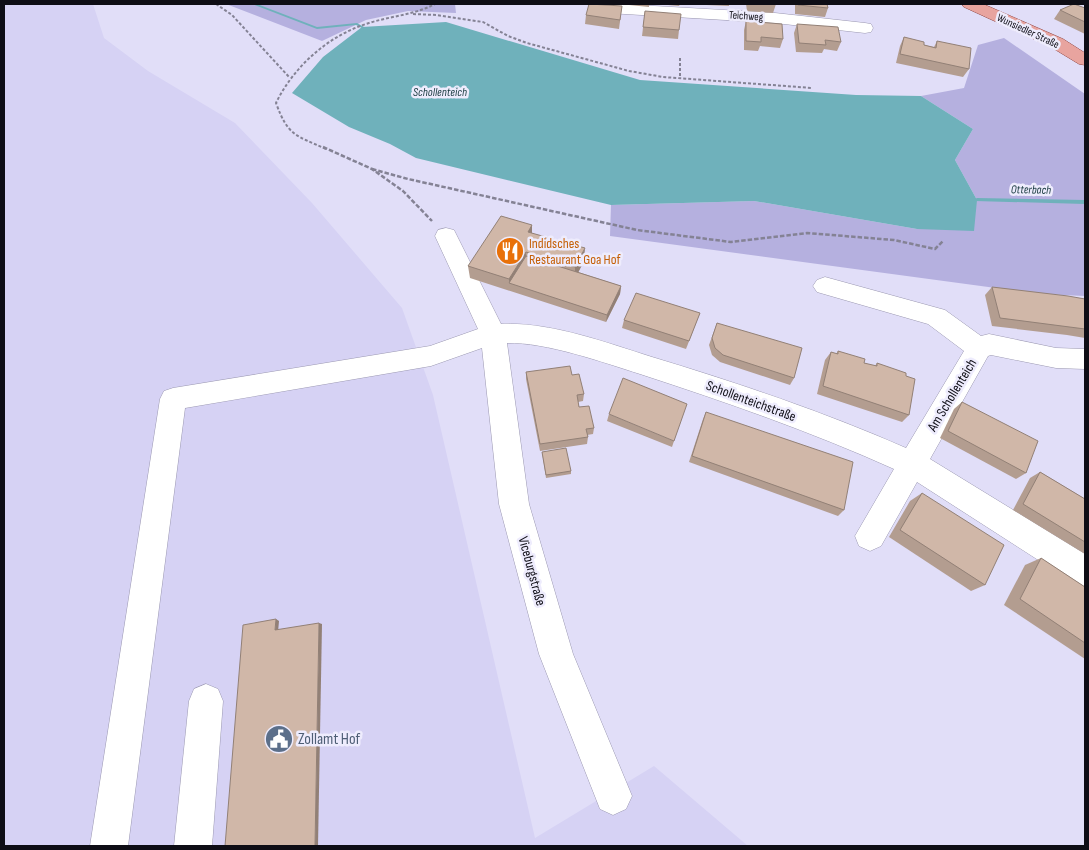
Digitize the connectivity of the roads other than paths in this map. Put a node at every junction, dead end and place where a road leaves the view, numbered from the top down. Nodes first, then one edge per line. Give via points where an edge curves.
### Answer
1 (598, 4) edge
2 (970, 4) edge
3 (865, 28) dead end
4 (1085, 60) edge
5 (446, 236) road end
6 (825, 286) dead end
7 (493, 334) junction
8 (979, 348) junction
9 (1085, 359) edge
10 (911, 463) junction
11 (870, 536) dead end
12 (1085, 572) edge
13 (206, 701) dead end
14 (613, 796) dead end
15 (109, 846) edge
16 (193, 846) edge

1 - 3 street, Teichweg via 608,8 775,18
2 - 4 main road, Wunsiedler Straße via 1057,43
5 - 7 street
6 - 8 street via 936,317
7 - 10 street, Schollenteichstraße via 522,333 594,348 696,380 857,439
7 - 14 street, Viceburgstraße via 514,504 556,654
7 - 15 street, Schollenteichstraße via 431,356 173,399
8 - 9 street, Am Schollenteich via 989,344 1056,358
8 - 10 street, Am Schollenteich
10 - 11 street, Am Schollenteich
10 - 12 street, Schollenteichstraße
13 - 16 street

